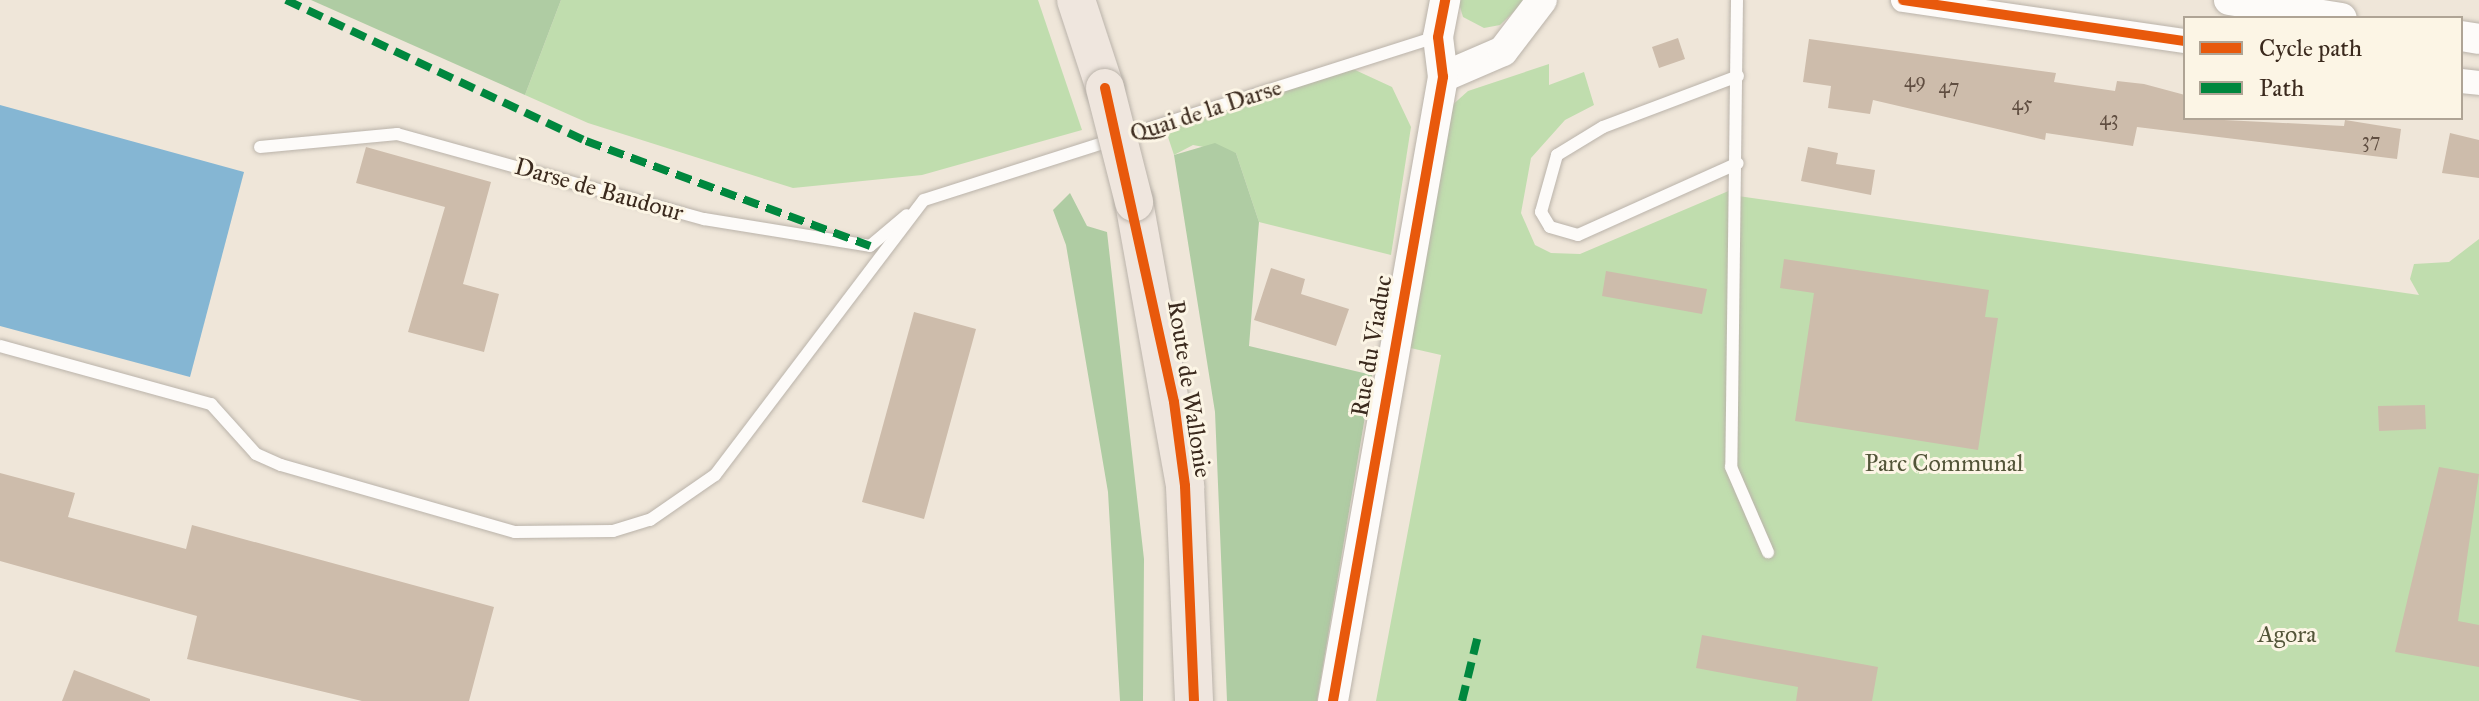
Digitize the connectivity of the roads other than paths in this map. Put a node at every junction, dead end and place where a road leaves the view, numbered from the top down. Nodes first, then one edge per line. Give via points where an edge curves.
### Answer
1 (1076, 0) edge
2 (1445, 0) edge
3 (1542, 0) edge
4 (1737, 0) edge
5 (1903, 0) edge
6 (2229, 0) edge
7 (2329, 16) edge
8 (1438, 37) junction
9 (2183, 41) edge
10 (1738, 76) junction
11 (1443, 77) junction
12 (260, 147) dead end
13 (1738, 163) junction
14 (924, 200) junction
15 (0, 346) edge
16 (1768, 552) dead end
17 (1194, 701) edge
18 (1333, 701) edge

1 - 17 main road, Route de Wallonie, bridge via 1134,202 1185,486
2 - 8 street, Rue du Viaduc
3 - 11 street via 1503,51
4 - 10 lane
5 - 9 street
6 - 7 street
8 - 11 street, Rue du Viaduc
8 - 14 lane, Quai de la Darse
10 - 13 lane
10 - 13 lane via 1603,127 1557,155 1541,212 1550,227 1578,235
11 - 18 street, Rue du Viaduc
12 - 14 lane, Darse de Baudour via 397,134 704,219 870,246
13 - 16 lane via 1731,467
14 - 15 lane via 715,475 650,520 581,536 515,532 281,465 256,454 211,404

